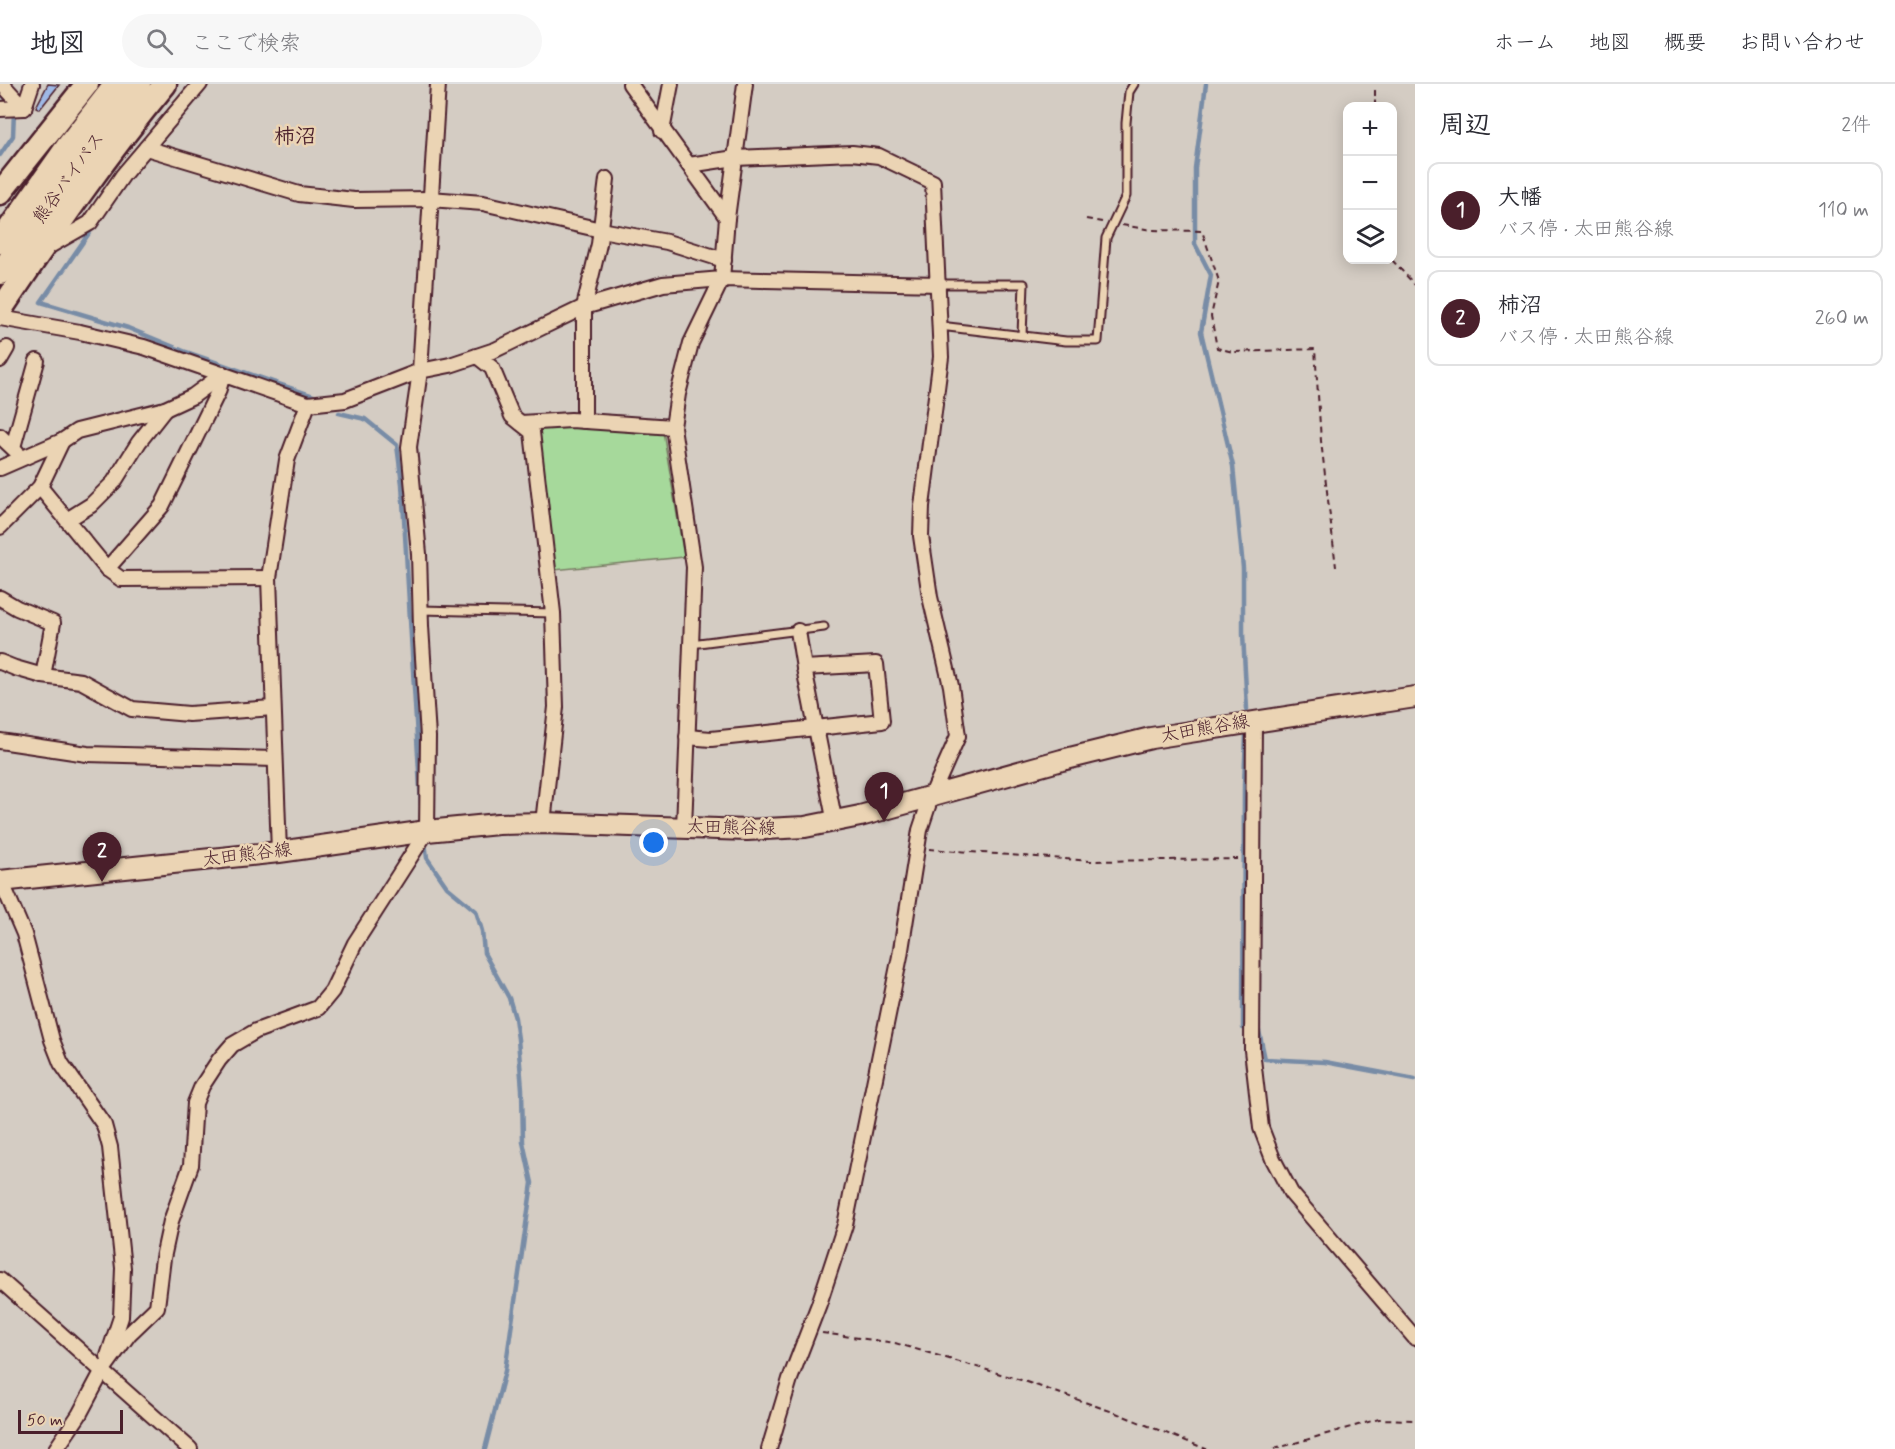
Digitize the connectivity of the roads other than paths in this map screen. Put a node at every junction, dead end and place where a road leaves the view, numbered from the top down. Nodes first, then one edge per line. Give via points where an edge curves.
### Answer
1 (2, 84) edge
2 (32, 84) edge
3 (87, 84) edge
4 (116, 84) edge
5 (139, 84) edge
6 (165, 84) edge
7 (200, 84) edge
8 (438, 84) edge
9 (630, 84) edge
10 (671, 84) edge
11 (745, 84) edge
12 (1134, 84) edge
13 (23, 108) junction
14 (2, 110) edge
15 (662, 131) junction
16 (146, 148) junction
17 (735, 158) junction
18 (689, 165) junction
19 (607, 179) dead end
20 (0, 193) edge
21 (430, 199) junction
22 (727, 218) junction
23 (601, 230) junction
24 (0, 242) edge
25 (39, 252) junction
26 (724, 260) junction
27 (0, 273) edge
28 (722, 279) junction
29 (939, 284) junction
30 (584, 307) junction
31 (0, 311) edge
32 (0, 318) edge
33 (940, 326) junction
34 (1022, 334) junction
35 (477, 356) junction
36 (37, 361) dead end
37 (420, 371) junction
38 (223, 374) junction
39 (308, 404) junction
40 (165, 410) junction
41 (584, 421) junction
42 (521, 423) junction
43 (673, 427) junction
44 (0, 436) edge
45 (63, 441) junction
46 (13, 447) junction
47 (22, 459) junction
48 (0, 468) edge
49 (40, 487) junction
50 (67, 520) junction
51 (0, 527) edge
52 (107, 569) junction
53 (269, 578) junction
54 (0, 598) edge
55 (421, 610) junction
56 (553, 613) junction
57 (825, 627) dead end
58 (798, 631) junction
59 (691, 644) junction
60 (0, 662) edge
61 (804, 669) junction
62 (43, 676) junction
63 (1415, 697) edge
64 (273, 708) junction
65 (1254, 721) junction
66 (816, 728) junction
67 (687, 737) junction
68 (0, 741) edge
69 (275, 759) junction
70 (931, 797) junction
71 (543, 823) junction
72 (835, 823) junction
73 (684, 828) junction
74 (427, 831) junction
75 (279, 852) junction
76 (0, 884) edge
77 (0, 1280) edge
78 (1415, 1338) edge
79 (103, 1370) junction
80 (56, 1449) edge
81 (190, 1449) edge
82 (769, 1449) edge

1 - 13 street
2 - 13 street
3 - 20 highway
4 - 24 highway, 熊谷バイパス
5 - 27 highway, 熊谷バイパス
6 - 25 highway via 121,136
7 - 16 street
8 - 21 street
9 - 15 street
10 - 15 street
11 - 17 street
12 - 34 lane via 1129,92 1126,123 1126,196 1106,238 1098,341
13 - 14 street
15 - 18 street
16 - 21 street via 299,194 354,200
16 - 25 street via 90,224
17 - 18 street
17 - 22 street
17 - 29 street via 852,153 879,156 933,182
18 - 22 street
19 - 23 street
21 - 23 street via 483,203
21 - 37 street
22 - 26 street
23 - 26 street via 667,242
23 - 30 street
25 - 31 highway
26 - 28 street
28 - 29 street
28 - 30 street via 663,284
28 - 43 street via 691,343
29 - 33 street
29 - 34 lane via 1024,284
30 - 35 street
30 - 41 street
32 - 38 street via 144,347
33 - 34 lane
33 - 70 street via 941,357 921,536 958,736
35 - 37 street
35 - 42 street via 492,368 512,416
36 - 46 street
37 - 39 street via 345,400
37 - 55 street via 409,447
38 - 39 street
38 - 40 street
38 - 52 street via 218,392 162,506
39 - 53 street via 287,460
40 - 45 street via 77,431
40 - 50 street via 114,482 91,505
41 - 42 street
41 - 43 street
42 - 56 street via 532,432
43 - 59 street via 694,567
44 - 46 street
45 - 47 street
45 - 49 street
46 - 47 street
47 - 48 street
49 - 50 street
49 - 51 street
50 - 52 street
52 - 53 street via 121,579
53 - 64 street
54 - 62 street via 53,622
55 - 56 lane
55 - 74 street via 428,737
56 - 71 street via 556,707
57 - 58 lane
58 - 59 lane
58 - 61 street
59 - 67 street
60 - 62 street
61 - 66 street
61 - 66 street via 876,664 882,721
62 - 64 street via 90,684 132,709 189,714
63 - 65 main road, 太田熊谷線
64 - 69 street
65 - 70 main road, 太田熊谷線 via 1117,746
65 - 78 street via 1252,1039 1261,1128 1291,1193
66 - 67 street via 711,739
66 - 72 street
67 - 73 street
68 - 69 street via 87,754
69 - 75 street
70 - 72 main road, 太田熊谷線
70 - 82 street via 916,848 900,956 845,1226
71 - 73 main road, 太田熊谷線
71 - 74 main road, 太田熊谷線
72 - 73 main road, 太田熊谷線 via 777,830
74 - 75 main road, 太田熊谷線
74 - 79 street via 354,943 332,991 318,1008 256,1031 232,1045 202,1086 195,1103 191,1165 171,1221 157,1307 129,1334
75 - 76 main road, 太田熊谷線
76 - 79 street via 24,934 61,1063 104,1125 110,1147 123,1268 121,1317
77 - 79 street
79 - 80 street
79 - 81 street

